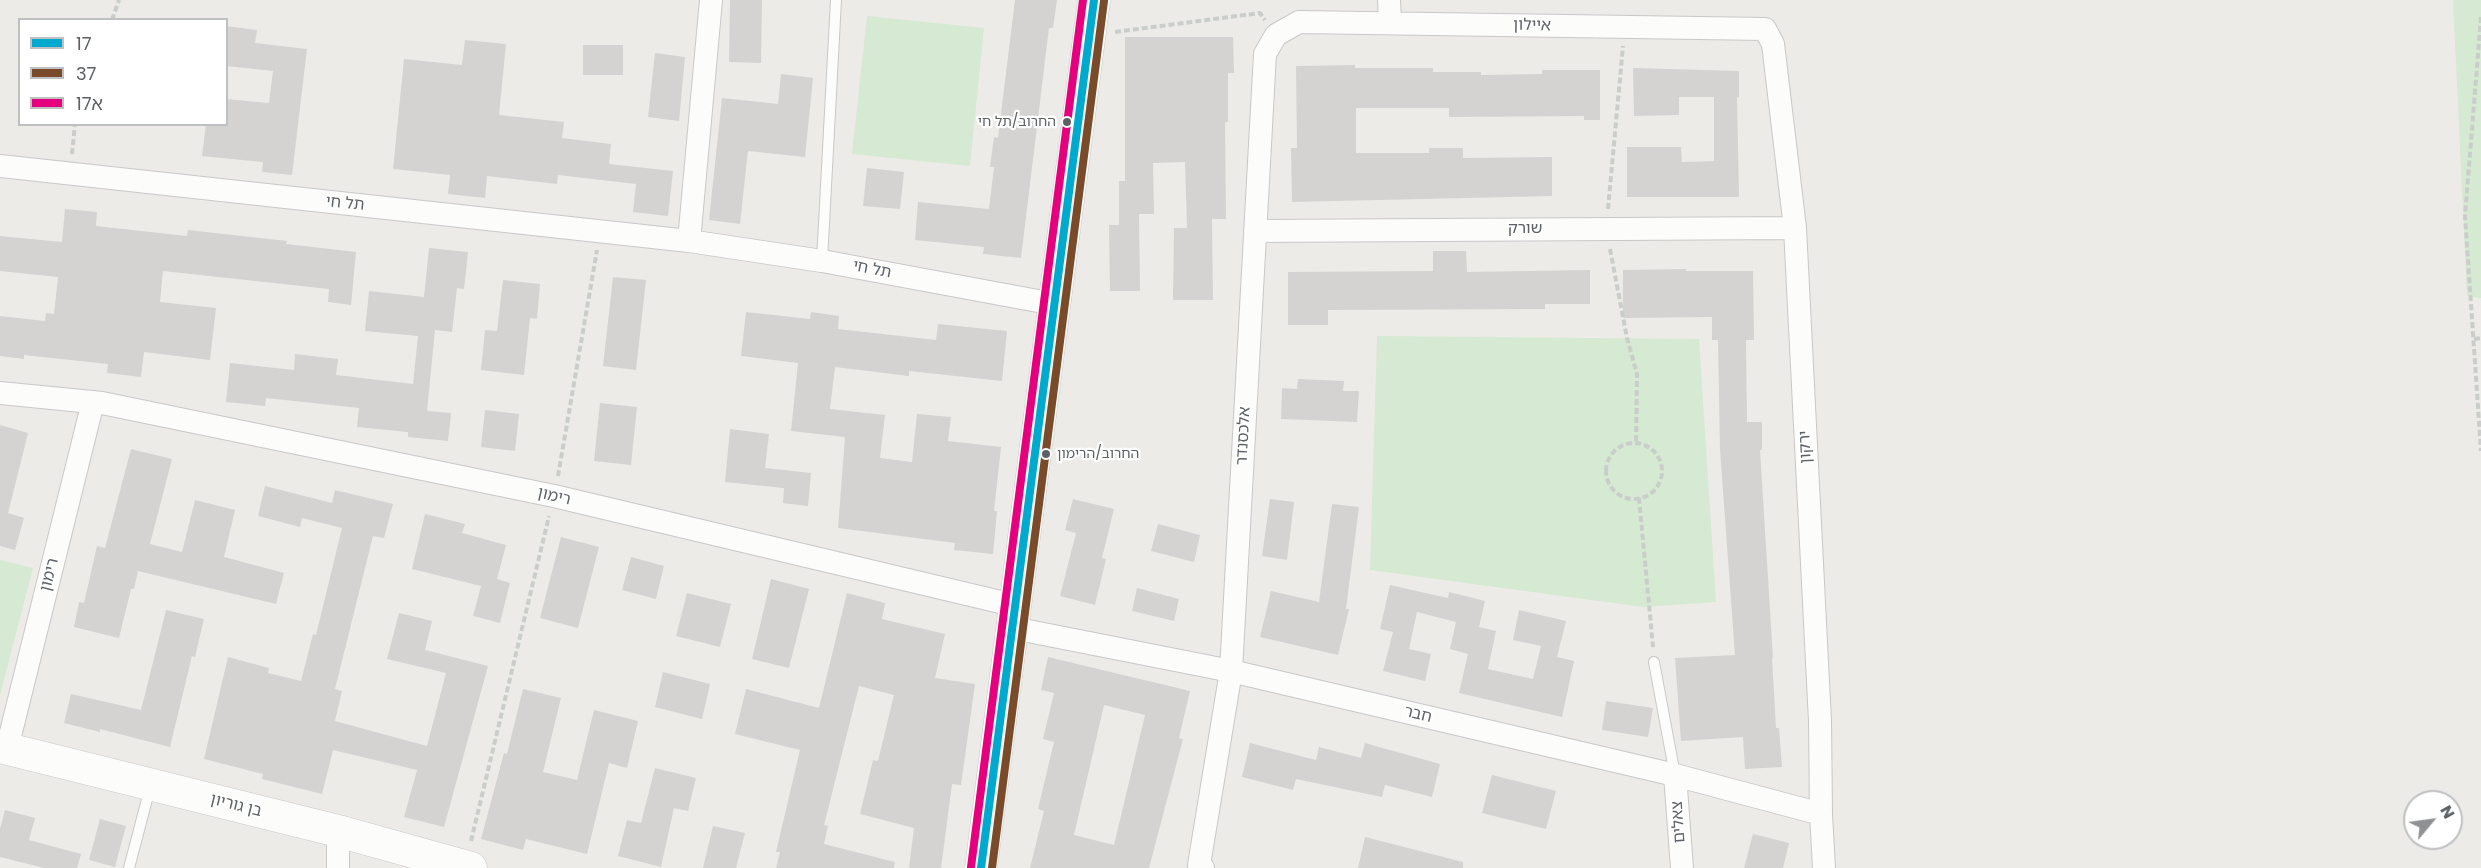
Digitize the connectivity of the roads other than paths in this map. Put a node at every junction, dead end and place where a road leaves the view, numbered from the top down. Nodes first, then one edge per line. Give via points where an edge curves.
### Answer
1 (711, 0) edge
2 (836, 0) edge
3 (1094, 0) edge
4 (1389, 0) edge
5 (1390, 23) junction
6 (1765, 29) joint
7 (1276, 35) joint
8 (0, 166) edge
9 (1795, 228) junction
10 (1255, 231) junction
11 (689, 241) junction
12 (822, 261) junction
13 (1054, 304) junction
14 (0, 393) edge
15 (93, 402) junction
16 (1013, 617) junction
17 (1654, 662) road end
18 (1231, 671) junction
19 (3, 747) edge
20 (1675, 775) junction
21 (151, 784) junction
22 (1821, 814) junction
23 (338, 831) junction
24 (468, 867) edge
25 (1201, 867) edge
26 (129, 868) edge
27 (338, 868) edge
28 (981, 868) edge
29 (1682, 868) edge
30 (1824, 868) edge

1 - 11 street
2 - 12 lane
3 - 13 street
4 - 5 street
5 - 6 street, איילון
5 - 7 street, איילון via 1299,22
6 - 9 street, ירקון via 1773,44
7 - 10 street, אלכסנדר via 1264,54
8 - 11 street, תל חי
9 - 10 street, שורק
9 - 22 street, ירקון via 1820,721
10 - 18 street, אלכסנדר
11 - 12 street, תל חי
12 - 13 street, תל חי
13 - 16 street
14 - 15 street, רימון
15 - 16 street, רימון via 554,496
15 - 19 street, רימון
16 - 18 street, חבר
16 - 28 street
17 - 20 lane
18 - 20 street, חבר
18 - 25 street, אלכסנדר
19 - 21 street, בן גוריון
20 - 22 street, חבר
20 - 29 street, צאלים
21 - 23 street, בן גוריון
21 - 26 lane
22 - 30 street, ירקון
23 - 24 street, בן גוריון
23 - 27 street

